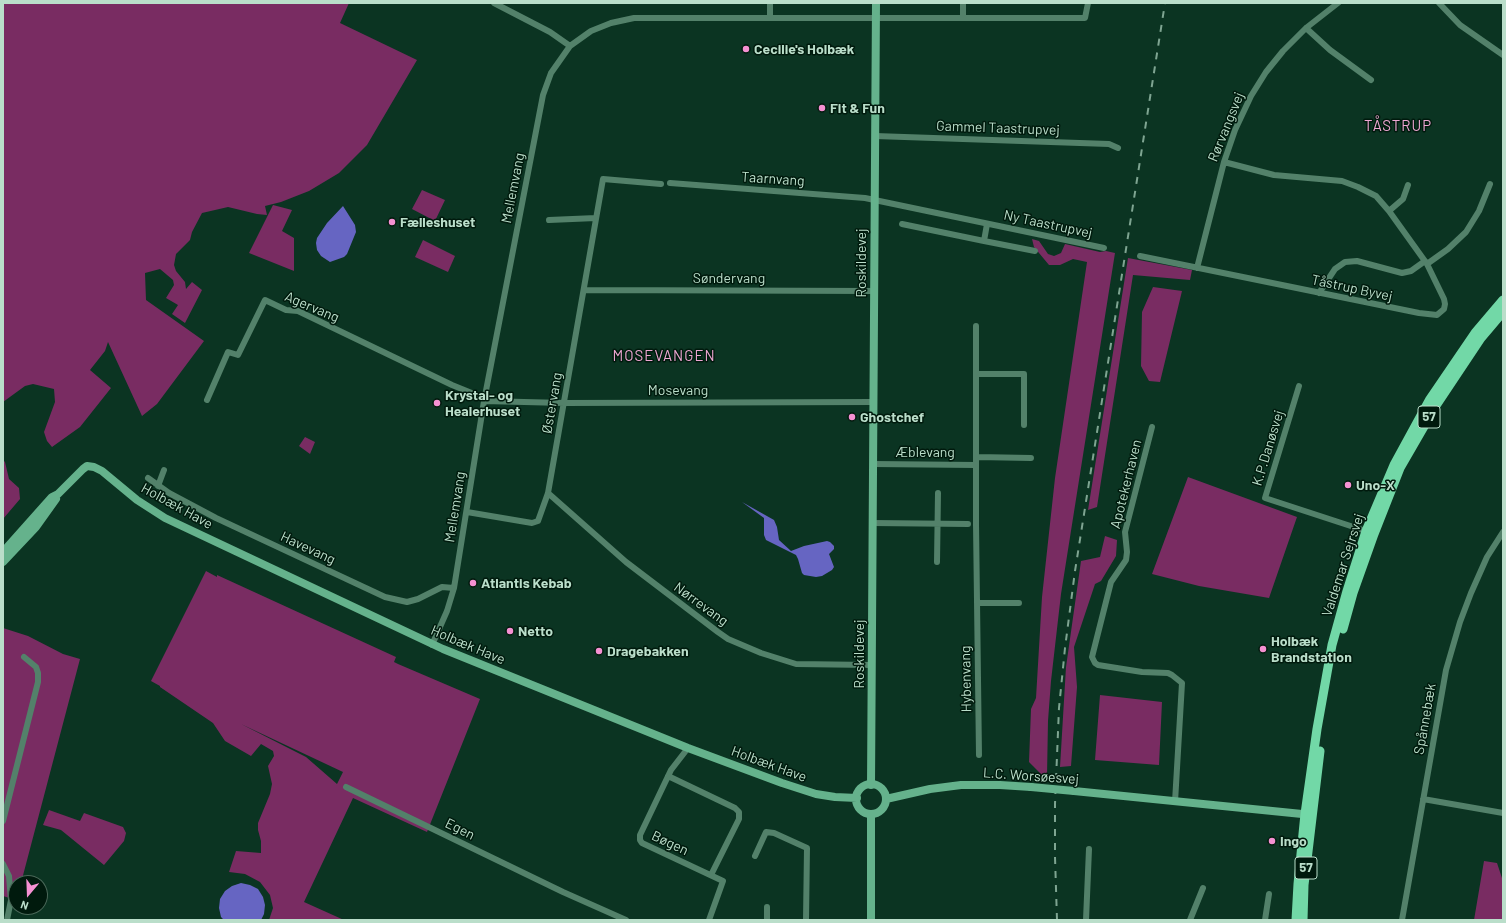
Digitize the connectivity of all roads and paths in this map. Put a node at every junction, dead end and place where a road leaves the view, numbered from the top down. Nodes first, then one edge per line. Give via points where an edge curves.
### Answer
1 (494, 3) edge
2 (770, 3) edge
3 (876, 3) edge
4 (963, 3) edge
5 (1088, 3) edge
6 (1338, 3) edge
7 (1439, 3) edge
8 (876, 17) junction
9 (963, 17) junction
10 (770, 18) junction
11 (1306, 28) junction
12 (570, 46) junction
13 (1503, 55) edge
14 (1371, 80) dead end
15 (875, 136) junction
16 (1118, 148) dead end
17 (1224, 162) junction
18 (670, 183) dead end
19 (662, 184) dead end
20 (1490, 184) dead end
21 (1408, 185) dead end
22 (874, 200) junction
23 (1389, 210) junction
24 (596, 218) junction
25 (549, 220) dead end
26 (902, 224) dead end
27 (987, 224) junction
28 (984, 241) junction
29 (1104, 248) dead end
30 (1035, 251) dead end
31 (1140, 256) dead end
32 (1426, 262) junction
33 (1198, 268) junction
34 (584, 290) junction
35 (874, 291) junction
36 (1318, 293) junction
37 (1503, 300) edge
38 (1503, 312) edge
39 (976, 326) dead end
40 (976, 374) junction
41 (1299, 386) dead end
42 (207, 400) dead end
43 (484, 400) junction
44 (873, 402) junction
45 (564, 403) junction
46 (1024, 425) dead end
47 (1152, 427) dead end
48 (977, 458) junction
49 (1031, 458) dead end
50 (873, 464) junction
51 (976, 465) junction
52 (164, 470) dead end
53 (148, 478) dead end
54 (158, 486) junction
55 (548, 493) junction
56 (938, 493) dead end
57 (58, 494) junction
58 (467, 512) junction
59 (872, 523) junction
60 (937, 524) junction
61 (972, 524) junction
62 (1370, 532) junction
63 (1503, 532) edge
64 (3, 552) edge
65 (3, 562) edge
66 (937, 562) dead end
67 (454, 588) junction
68 (977, 603) junction
69 (1019, 603) dead end
70 (432, 645) junction
71 (24, 657) dead end
72 (871, 665) junction
73 (688, 748) junction
74 (979, 755) dead end
75 (668, 776) junction
76 (871, 785) junction
77 (346, 787) dead end
78 (857, 798) junction
79 (886, 799) junction
80 (1423, 799) junction
81 (1175, 802) junction
82 (1503, 813) edge
83 (871, 814) junction
84 (1309, 815) junction
85 (3, 821) edge
86 (1089, 849) dead end
87 (756, 856) dead end
88 (3, 864) edge
89 (711, 875) junction
90 (1203, 888) dead end
91 (1269, 894) dead end
92 (767, 907) dead end
93 (7, 920) edge
94 (624, 920) edge
95 (709, 920) edge
96 (767, 920) edge
97 (806, 920) edge
98 (871, 920) edge
99 (1086, 920) edge
100 (1190, 920) edge
101 (1265, 920) edge
102 (1296, 920) edge
103 (1303, 920) edge
104 (1402, 920) edge

1 - 12 street via 550,32
2 - 10 street
3 - 8 street, Roskildevej
4 - 9 street
5 - 9 street, Mellemvang via 1085,18
6 - 11 street, Rørvangsvej
7 - 13 street via 1460,25
8 - 9 street, Mellemvang
8 - 10 street, Mellemvang
8 - 15 street, Roskildevej
10 - 12 street, Mellemvang via 634,18 604,26
11 - 14 street
11 - 17 street, Rørvangsvej via 1266,72 1251,96 1238,122
12 - 43 street, Mellemvang via 552,72 543,95
15 - 16 street, Gammel Taastrupvej via 1109,144
15 - 22 street, Roskildevej
17 - 23 street, Tåstrup Byvej via 1274,175 1342,181 1372,194
17 - 33 street, Rørvangsvej
18 - 22 street, Taarnvang
19 - 24 street, Østervang via 603,179
20 - 32 street via 1479,211 1466,232 1448,249
21 - 23 street via 1403,199
22 - 27 street, Ny Taastrupvej
22 - 35 street, Roskildevej
23 - 32 street, Tåstrup Byvej
24 - 25 street
24 - 34 street, Østervang
26 - 28 street, Ny Taastrupvej
27 - 28 street, Ny Taastrupvej
27 - 29 street, Ny Taastrupvej
28 - 30 street, Ny Taastrupvej
31 - 33 street, Tåstrup Byvej
32 - 36 street via 1402,273 1358,261 1343,263 1334,269
32 - 36 street, Tåstrup Byvej via 1445,302 1444,310 1437,315
33 - 36 street, Tåstrup Byvej
34 - 35 street, Søndervang
34 - 45 street, Østervang
35 - 44 street, Roskildevej
37 - 62 main road, Valdemar Sejrsvej / 57 via 1475,333 1430,399 1394,465
38 - 62 main road, Valdemar Sejrsvej / 57 via 1481,338 1437,404 1400,468
39 - 40 street, Hybenvang
40 - 46 street via 1024,374
40 - 48 street, Hybenvang
41 - 62 street, K.P.Danøsvej via 1265,498
42 - 43 street, Agervang via 228,352 238,355 266,300 286,310 298,311
43 - 45 street, Mosevang
43 - 58 street, Mellemvang
44 - 45 street, Mosevang
44 - 50 street, Roskildevej
45 - 55 street, Østervang
47 - 81 street, Apotekerhaven via 1125,532 1126,560 1111,582 1092,657 1095,663 1102,666 1170,674 1182,683
48 - 49 street
48 - 51 street, Hybenvang
50 - 51 street, Æblevang
50 - 59 street, Roskildevej
51 - 61 street, Hybenvang
52 - 54 street
53 - 54 street, Havevang
54 - 67 street, Havevang via 216,518 385,597 407,602 442,587
55 - 58 street, Østervang via 536,522
55 - 72 street, Nørrevang via 626,562 728,639 796,664
56 - 60 street
57 - 64 street via 52,497
57 - 65 street via 36,527
57 - 70 street, Holbæk Have via 83,469 91,466 99,469 133,497 165,518
58 - 67 street, Mellemvang
59 - 60 street
59 - 72 street, Roskildevej
60 - 61 street
60 - 66 street
61 - 68 street, Hybenvang
62 - 84 main road, Valdemar Sejrsvej / 57 via 1338,646
63 - 80 street, Spånnebæk via 1479,572 1455,638 1441,696
67 - 70 street, Mellemvang
68 - 69 street
68 - 74 street, Hybenvang
70 - 73 street, Holbæk Have
71 - 85 street via 36,667 38,682
72 - 76 street, Roskildevej
73 - 75 street, Bøgen via 674,764
73 - 78 street, Holbæk Have via 798,789 835,797
75 - 89 street via 739,812 739,819
75 - 89 street, Bøgen via 640,835 640,842
76 - 78 street via 861,789
76 - 79 street via 883,790
77 - 94 street, Egen
78 - 83 street via 860,809
79 - 81 street, L.C. Worsøesvej, bridge via 961,785 1000,785
79 - 83 street via 884,808 876,814
80 - 82 street
80 - 104 street, Spånnebæk
81 - 84 street, L.C. Worsøesvej
83 - 98 street
84 - 102 main road, Valdemar Sejrsvej / 57 via 1298,884
84 - 103 main road, Valdemar Sejrsvej / 57
86 - 99 street
87 - 97 street via 766,832 774,832 807,848
88 - 93 street via 9,876 11,900
89 - 95 street, Bøgen via 723,881
90 - 100 street
91 - 101 street
92 - 96 street

